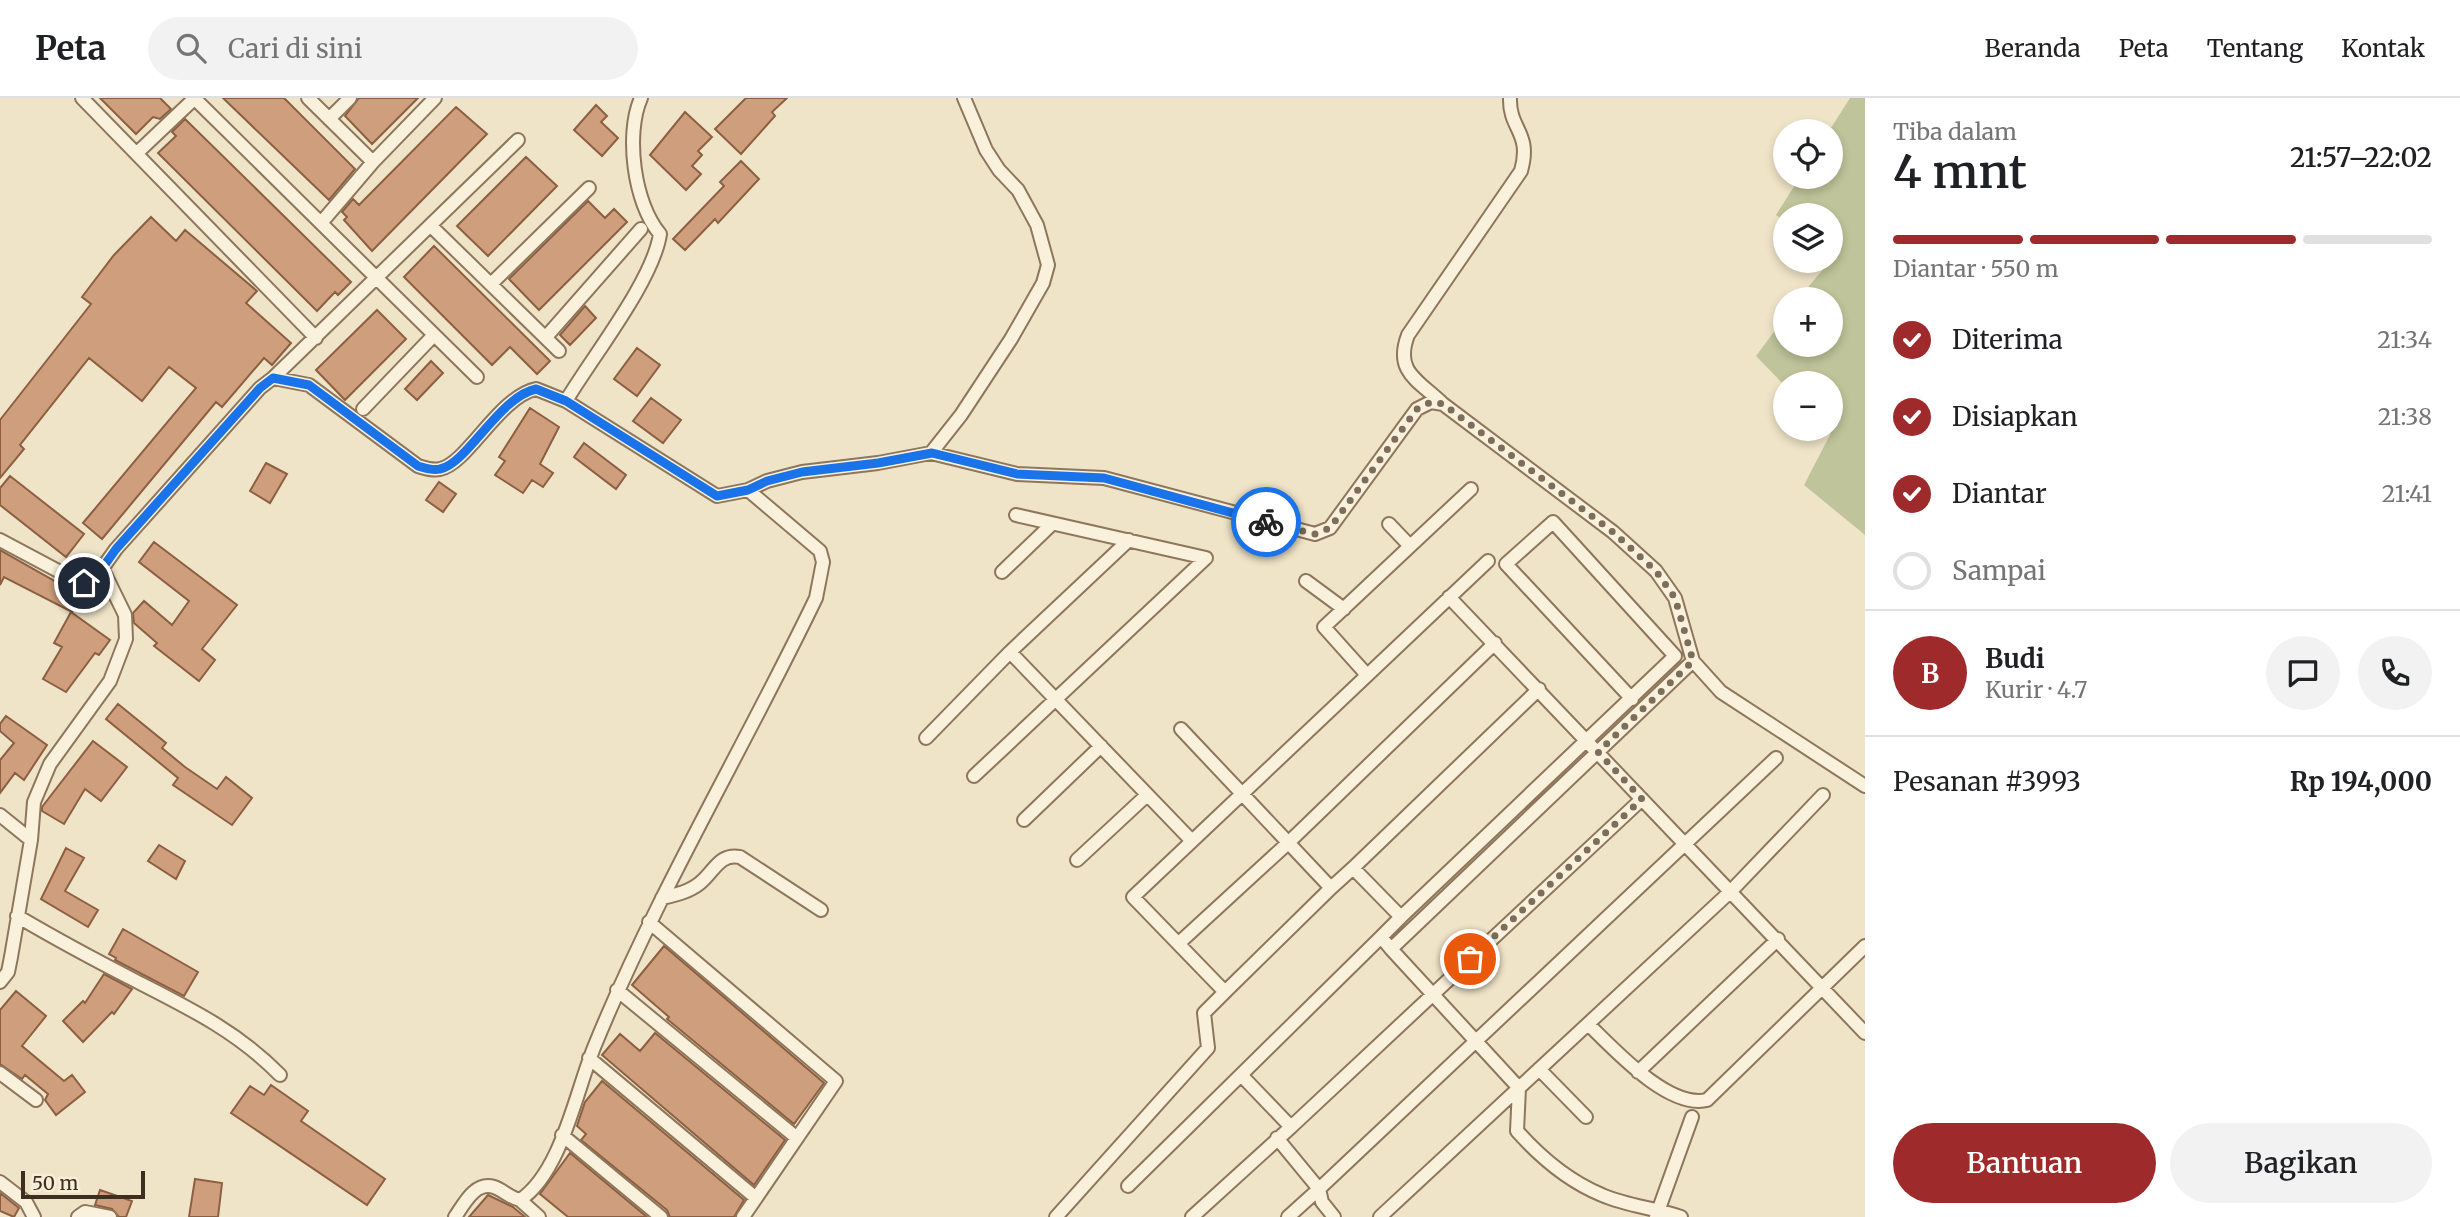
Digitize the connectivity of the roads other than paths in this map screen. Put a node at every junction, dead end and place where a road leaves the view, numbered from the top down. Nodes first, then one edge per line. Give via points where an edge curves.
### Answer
1 (82, 98) edge
2 (194, 98) edge
3 (308, 98) edge
4 (350, 98) edge
5 (435, 98) edge
6 (641, 98) edge
7 (964, 98) edge
8 (1510, 98) edge
9 (329, 119) junction
10 (518, 140) dead end
11 (136, 153) junction
12 (373, 162) junction
13 (589, 188) dead end
14 (321, 223) junction
15 (430, 226) junction
16 (640, 229) dead end
17 (377, 278) junction
18 (491, 284) junction
19 (435, 335) junction
20 (546, 337) junction
21 (316, 338) junction
22 (559, 351) dead end
23 (477, 377) dead end
24 (273, 378) junction
25 (566, 401) junction
26 (1443, 404) junction
27 (363, 409) dead end
28 (932, 453) junction
29 (1471, 489) dead end
30 (748, 490) junction
31 (1016, 515) dead end
32 (1052, 524) junction
33 (1389, 524) dead end
34 (0, 540) edge
35 (1129, 540) junction
36 (1410, 546) junction
37 (1488, 561) dead end
38 (103, 570) junction
39 (1002, 572) dead end
40 (1306, 581) dead end
41 (1449, 597) junction
42 (1344, 608) junction
43 (1495, 643) junction
44 (1010, 652) junction
45 (1693, 661) junction
46 (1367, 676) junction
47 (1539, 689) junction
48 (1632, 699) junction
49 (1057, 700) junction
50 (1181, 729) dead end
51 (926, 738) dead end
52 (1587, 740) junction
53 (1101, 746) junction
54 (1598, 752) junction
55 (1776, 758) dead end
56 (974, 776) dead end
57 (1865, 786) edge
58 (1241, 794) junction
59 (1147, 795) junction
60 (1823, 795) dead end
61 (1642, 799) junction
62 (0, 815) edge
63 (1024, 820) dead end
64 (31, 840) junction
65 (1191, 840) junction
66 (1287, 843) junction
67 (1687, 844) junction
68 (1077, 860) dead end
69 (1353, 868) junction
70 (1331, 888) junction
71 (1731, 891) junction
72 (662, 898) junction
73 (821, 909) dead end
74 (17, 916) junction
75 (1401, 917) junction
76 (649, 922) junction
77 (1381, 937) junction
78 (1777, 939) junction
79 (1179, 943) junction
80 (1865, 946) edge
81 (1391, 949) junction
82 (0, 982) edge
83 (1822, 988) junction
84 (617, 990) junction
85 (1225, 992) junction
86 (1432, 994) junction
87 (1588, 1024) junction
88 (1865, 1033) edge
89 (1476, 1042) junction
90 (589, 1058) junction
91 (1539, 1069) junction
92 (1638, 1072) junction
93 (0, 1073) edge
94 (280, 1074) dead end
95 (1242, 1076) junction
96 (1519, 1088) junction
97 (36, 1100) dead end
98 (1586, 1117) dead end
99 (1692, 1117) dead end
100 (1291, 1126) junction
101 (562, 1135) junction
102 (797, 1138) junction
103 (1278, 1139) junction
104 (0, 1182) edge
105 (1128, 1186) dead end
106 (1319, 1189) junction
107 (756, 1198) junction
108 (520, 1200) junction
109 (1657, 1214) edge
110 (34, 1217) edge
111 (78, 1217) edge
112 (110, 1217) edge
113 (455, 1217) edge
114 (539, 1217) edge
115 (661, 1217) edge
116 (743, 1217) edge
117 (1056, 1217) edge
118 (1192, 1217) edge
119 (1288, 1217) edge
120 (1334, 1217) edge
121 (1380, 1217) edge
122 (1681, 1217) edge

1 - 11 street
2 - 11 street
2 - 14 street
3 - 9 street
4 - 9 street
5 - 12 street
6 - 25 street via 634,114 633,144 641,200 648,220 660,234 658,249
7 - 28 street via 986,150 1018,190 1037,225 1048,265 1043,283 1011,339
8 - 26 street via 1526,145 1521,171 1404,347 1404,366
9 - 12 street
10 - 15 street
11 - 21 street
12 - 14 street
13 - 18 street
14 - 17 street
15 - 17 street
15 - 18 street
16 - 20 street
17 - 19 street
17 - 21 street
18 - 20 street
19 - 23 street
19 - 27 street
20 - 22 street
21 - 24 street
24 - 25 street via 309,385 418,466 437,470 447,467 518,395 536,389
24 - 38 street via 116,549
25 - 30 street via 710,493 726,496
26 - 28 street via 1431,402 1417,409 1330,528 1315,534 1104,478 1017,474
26 - 45 street via 1613,532 1656,571 1675,598
28 - 30 street via 802,472
29 - 36 street
30 - 72 street via 820,551 821,579 789,654
31 - 32 street
32 - 35 street
32 - 39 street
33 - 36 street
34 - 38 street via 84,583 91,584
35 - 44 street
35 - 49 street via 1206,558
36 - 42 street
37 - 41 street
38 - 64 street via 125,615 121,658 46,774 34,802
40 - 42 street
41 - 43 street
41 - 46 street
42 - 46 street via 1324,627
43 - 47 street
43 - 66 street
44 - 49 street
44 - 51 street
45 - 54 street
45 - 57 street via 1735,702
46 - 58 street
47 - 52 street
47 - 69 street
48 - 48 street via 1675,656 1553,522 1506,564
48 - 52 street
49 - 53 street
49 - 56 street
50 - 58 street
52 - 54 street
52 - 75 street
53 - 59 street
53 - 63 street
54 - 61 street
54 - 81 street
55 - 67 street
58 - 65 street
58 - 66 street
59 - 65 street
59 - 68 street
60 - 71 street
61 - 67 street
61 - 86 street
62 - 64 street
64 - 74 street
65 - 79 street via 1133,897
66 - 70 street
66 - 79 street
67 - 71 street
67 - 89 street
69 - 70 street
69 - 75 street
70 - 85 street
71 - 78 street
71 - 87 street
72 - 73 street via 699,884 731,855
72 - 76 street
74 - 82 street via 8,972
74 - 94 street via 205,1015 253,1047
75 - 77 street
76 - 84 street
76 - 102 street via 836,1081
77 - 81 street
77 - 95 street
78 - 83 street
78 - 92 street
79 - 85 street
80 - 83 street
81 - 86 street
83 - 88 street
83 - 92 street via 1707,1100 1687,1101
84 - 90 street
84 - 102 street
85 - 117 street via 1204,1013 1208,1048
86 - 89 street
86 - 100 street
87 - 91 street
87 - 92 street
89 - 96 street
89 - 106 street
90 - 101 street
90 - 107 street
91 - 96 street
91 - 98 street
93 - 97 street
95 - 100 street
95 - 105 street
96 - 109 street via 1517,1131 1535,1152 1603,1196
96 - 121 street
99 - 109 street
100 - 103 street
101 - 108 street via 544,1177
101 - 115 street
102 - 107 street
103 - 106 street
103 - 118 street
104 - 110 street via 26,1202
106 - 119 street
106 - 120 street
107 - 116 street
108 - 113 street via 485,1187 470,1195
108 - 114 street
109 - 122 street
111 - 112 street via 85,1212

